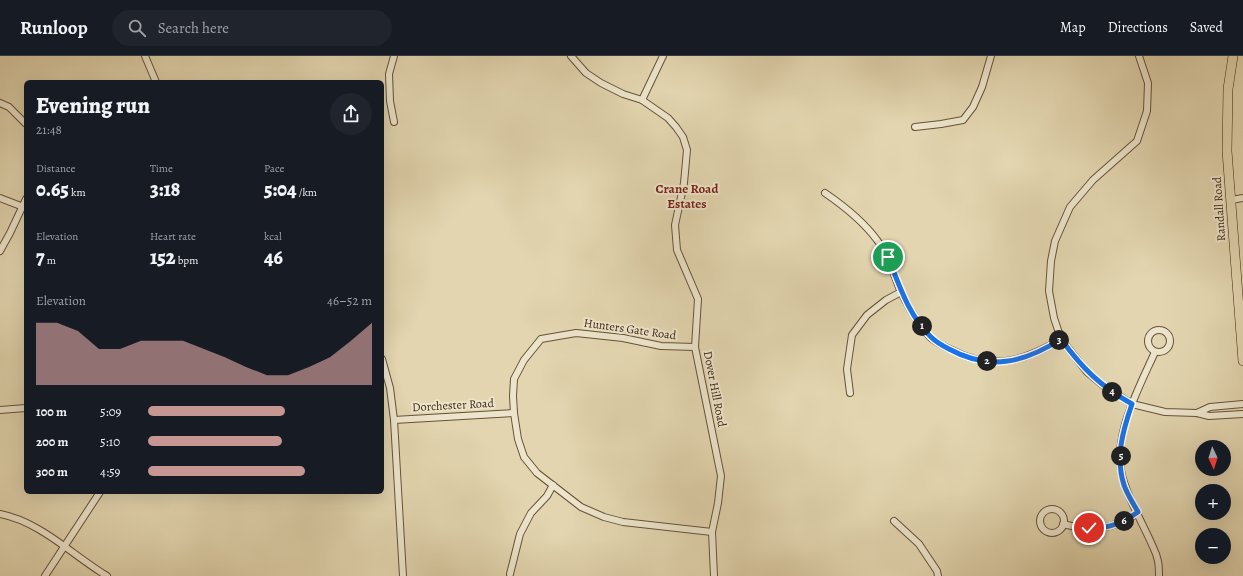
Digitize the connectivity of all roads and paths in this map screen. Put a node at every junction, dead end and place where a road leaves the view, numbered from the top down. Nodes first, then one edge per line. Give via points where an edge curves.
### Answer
1 (145, 56) edge
2 (394, 56) edge
3 (571, 56) edge
4 (663, 56) edge
5 (991, 56) edge
6 (1139, 56) edge
7 (1233, 56) edge
8 (155, 80) edge
9 (642, 100) junction
10 (0, 103) edge
11 (24, 122) edge
12 (394, 122) dead end
13 (915, 127) dead end
14 (825, 193) dead end
15 (0, 198) edge
16 (1243, 198) edge
17 (1231, 200) junction
18 (24, 207) edge
19 (0, 251) edge
20 (901, 292) junction
21 (1061, 339) junction
22 (695, 347) junction
23 (1155, 352) dead end
24 (1243, 361) edge
25 (384, 367) edge
26 (850, 393) dead end
27 (1132, 404) junction
28 (1243, 404) edge
29 (24, 408) edge
30 (0, 410) edge
31 (514, 413) junction
32 (1197, 413) junction
33 (1243, 414) edge
34 (394, 420) junction
35 (553, 484) junction
36 (99, 494) edge
37 (1138, 512) junction
38 (0, 514) edge
39 (894, 522) dead end
40 (1063, 524) dead end
41 (712, 532) junction
42 (65, 546) junction
43 (510, 574) dead end
44 (45, 576) edge
45 (107, 576) edge
46 (403, 576) edge
47 (714, 576) edge
48 (938, 576) edge
49 (1159, 576) edge

1 - 8 street
2 - 12 street via 389,74
3 - 9 street, Dover Hill Road via 601,83
4 - 9 street
5 - 13 street via 982,87 973,107 963,120
6 - 21 street via 1148,83 1148,104 1137,140 1093,180 1070,207 1055,241 1050,291 1054,318
7 - 17 main road, Randall Road via 1227,119
9 - 22 street, Dover Hill Road via 668,118 683,137 687,150 684,183 675,225 677,250 698,300
10 - 11 street via 9,107
14 - 20 street via 845,207 877,240 888,257
15 - 18 street
16 - 17 street
17 - 24 main road, Randall Road
18 - 19 street
20 - 21 street via 932,338 960,355 998,362 1012,361
20 - 26 street via 867,315 852,335 847,369
21 - 27 street via 1095,380
22 - 31 street, Hunters Gate Road via 661,346 623,338 576,333 541,339 524,360 514,379
22 - 41 street, Dover Hill Road via 721,476
23 - 27 street
25 - 34 street via 390,388
27 - 32 street via 1165,412
27 - 37 street via 1121,438 1121,458 1124,485
28 - 32 street via 1210,407
29 - 30 street
31 - 34 street, Dorchester Road
31 - 35 street, Hunters Gate Road via 524,457 537,473
32 - 33 street via 1209,416
34 - 46 street
35 - 41 street, Hunters Gate Road via 581,507 604,517 623,522
35 - 43 street via 547,496 531,513 520,534
36 - 42 street
37 - 40 street via 1122,522 1100,529
37 - 49 street via 1158,561
38 - 42 street via 37,528
39 - 48 street via 919,544
41 - 47 street, Dover Hill Road
42 - 44 street
42 - 45 street

